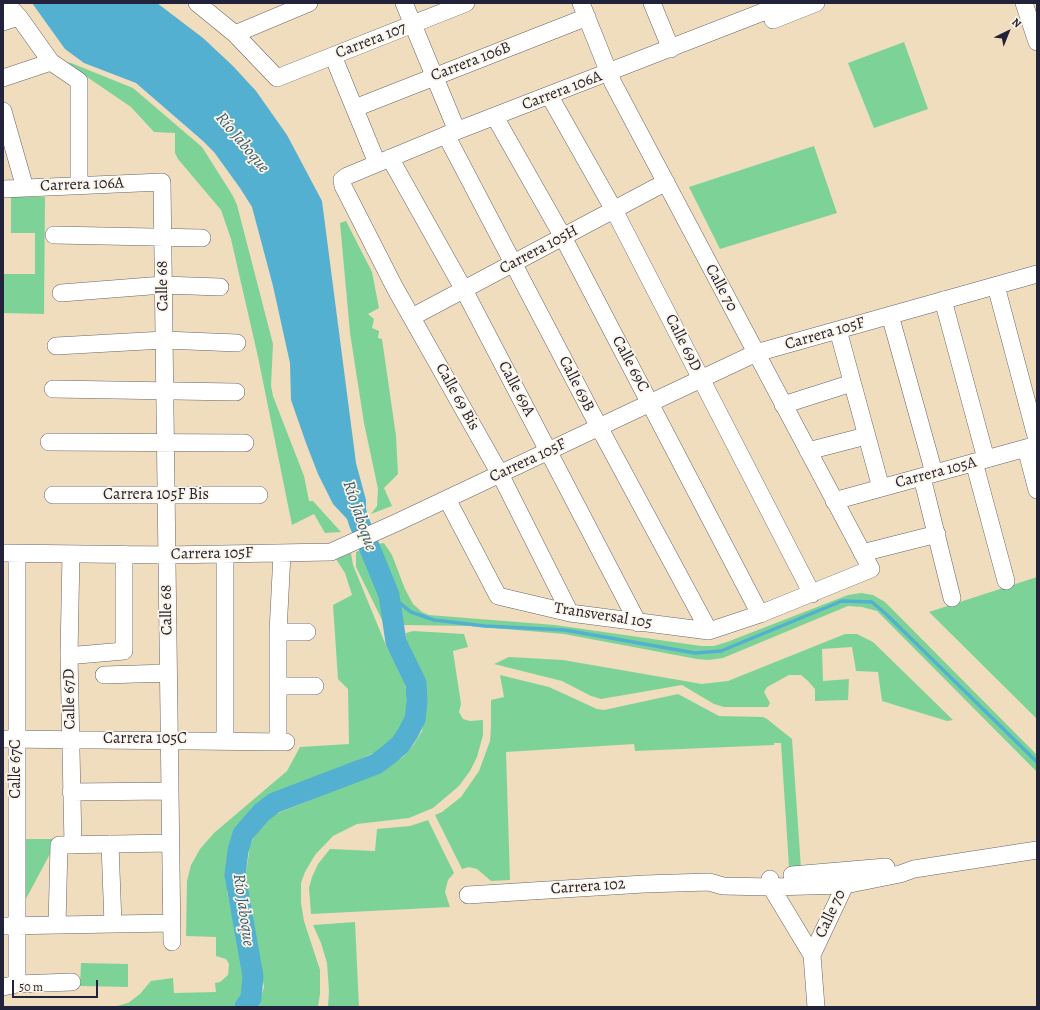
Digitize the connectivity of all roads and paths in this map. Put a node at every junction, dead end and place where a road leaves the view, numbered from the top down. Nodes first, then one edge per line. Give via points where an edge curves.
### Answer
1 (6, 3) edge
2 (197, 3) edge
3 (309, 3) edge
4 (404, 3) edge
5 (466, 3) edge
6 (652, 3) edge
7 (786, 3) edge
8 (1024, 3) edge
9 (812, 4) edge
10 (584, 10) edge
11 (11, 20) edge
12 (413, 24) junction
13 (234, 34) junction
14 (1037, 42) edge
15 (671, 49) junction
16 (333, 56) junction
17 (51, 62) junction
18 (434, 76) junction
19 (3, 78) edge
20 (611, 78) junction
21 (549, 95) junction
22 (355, 108) junction
23 (3, 111) edge
24 (495, 116) junction
25 (451, 133) junction
26 (384, 160) junction
27 (162, 182) joint
28 (666, 182) junction
29 (342, 183) joint
30 (79, 186) junction
31 (25, 188) junction
32 (3, 189) edge
33 (614, 210) junction
34 (54, 235) dead end
35 (162, 237) junction
36 (563, 237) junction
37 (202, 238) dead end
38 (514, 263) junction
39 (1037, 274) edge
40 (163, 285) junction
41 (996, 286) junction
42 (220, 287) dead end
43 (464, 290) junction
44 (61, 293) dead end
45 (943, 300) junction
46 (890, 315) junction
47 (412, 317) junction
48 (838, 330) junction
49 (164, 340) junction
50 (237, 343) dead end
51 (56, 346) dead end
52 (756, 353) junction
53 (701, 379) junction
54 (852, 383) junction
55 (53, 389) dead end
56 (165, 391) junction
57 (236, 392) dead end
58 (650, 403) junction
59 (783, 405) junction
60 (599, 427) junction
61 (866, 436) junction
62 (49, 442) dead end
63 (165, 443) junction
64 (245, 443) dead end
65 (1033, 444) edge
66 (549, 451) junction
67 (808, 451) junction
68 (980, 461) junction
69 (500, 474) junction
70 (928, 475) junction
71 (881, 488) junction
72 (1037, 490) edge
73 (259, 494) dead end
74 (53, 495) dead end
75 (166, 495) junction
76 (447, 499) junction
77 (834, 501) junction
78 (937, 534) junction
79 (10, 553) edge
80 (862, 553) junction
81 (70, 554) junction
82 (124, 554) junction
83 (224, 554) junction
84 (282, 554) junction
85 (167, 555) junction
86 (1006, 581) dead end
87 (812, 594) junction
88 (952, 598) dead end
89 (570, 613) junction
90 (760, 614) junction
91 (638, 623) junction
92 (709, 631) junction
93 (278, 632) junction
94 (307, 632) dead end
95 (78, 655) dead end
96 (168, 672) junction
97 (104, 675) dead end
98 (279, 686) junction
99 (315, 686) dead end
100 (10, 739) edge
101 (70, 739) junction
102 (169, 739) junction
103 (225, 740) junction
104 (170, 791) junction
105 (71, 792) junction
106 (170, 843) junction
107 (110, 844) junction
108 (66, 845) junction
109 (1037, 850) edge
110 (844, 878) junction
111 (770, 882) junction
112 (468, 895) dead end
113 (172, 923) junction
114 (113, 924) junction
115 (57, 925) junction
116 (10, 926) edge
117 (172, 942) dead end
118 (812, 955) junction
119 (72, 982) dead end
120 (10, 985) edge
121 (816, 1007) edge

1 - 11 street
2 - 13 street
3 - 13 street
4 - 12 street, Calle 69B
5 - 12 street, Carrera 107
6 - 15 street
7 - 15 street, Carrera 106A
8 - 14 street
9 - 20 street, Carrera 106A
10 - 18 street, Carrera 106B
10 - 20 street, Calle 70
11 - 17 street
12 - 16 street, Carrera 107
12 - 18 street, Calle 69B
13 - 16 street, Carrera 107 via 277,78
15 - 20 street, Carrera 106A
16 - 22 street, Calle 69A
17 - 19 street
17 - 30 street via 79,81
18 - 22 street, Carrera 106B
18 - 25 street, Calle 69B
20 - 21 street, Carrera 106A
20 - 28 street, Calle 70
21 - 24 street, Carrera 106A
21 - 33 street, Calle 69D
22 - 26 street, Calle 69A
23 - 31 street
24 - 25 street, Carrera 106A
24 - 36 street, Calle 69C
25 - 26 street, Carrera 106A
25 - 38 street, Calle 69B
26 - 29 street, Carrera 106A via 347,176
26 - 43 street, Calle 69A
27 - 30 street, Carrera 106A
27 - 35 street, Calle 68
28 - 33 street, Carrera 105H
28 - 52 street, Calle 70
29 - 47 street, Calle 69 Bis via 391,282
30 - 31 street, Carrera 106A
31 - 32 street, Carrera 106A
33 - 36 street, Carrera 105H
33 - 53 street, Calle 69D
34 - 35 street
35 - 37 street
35 - 40 street, Calle 68
36 - 38 street, Carrera 105H
36 - 58 street, Calle 69C
38 - 43 street, Carrera 105H
38 - 60 street, Calle 69B
39 - 41 street, Carrera 105F
40 - 42 street
40 - 44 street
40 - 49 street, Calle 68
41 - 45 street, Carrera 105F
41 - 65 street
43 - 47 street, Carrera 105H
43 - 66 street, Calle 69A
45 - 46 street, Carrera 105F
45 - 68 street
46 - 48 street, Carrera 105F
46 - 70 street
47 - 69 street, Calle 69 Bis
48 - 52 street, Carrera 105F
48 - 54 street
49 - 50 street
49 - 51 street
49 - 56 street, Calle 68
52 - 53 street, Carrera 105F
52 - 59 street, Calle 70
53 - 58 street, Carrera 105F
53 - 87 street, Calle 69D
54 - 59 street
54 - 61 street
55 - 56 street
56 - 57 street
56 - 63 street, Calle 68
58 - 60 street, Carrera 105F
58 - 90 street, Calle 69C
59 - 67 street, Calle 70
60 - 66 street, Carrera 105F
60 - 92 street, Calle 69B
61 - 67 street
61 - 71 street
62 - 63 street
63 - 64 street
63 - 75 street, Calle 68
65 - 68 street, Carrera 105A
65 - 72 street
66 - 69 street, Carrera 105F
66 - 91 street, Calle 69A
67 - 77 street, Calle 70
68 - 70 street, Carrera 105A
68 - 86 street
69 - 76 street, Carrera 105F
69 - 89 street, Calle 69 Bis
70 - 71 street, Carrera 105A
70 - 78 street
71 - 77 street, Carrera 105A
73 - 75 street, Carrera 105F Bis
74 - 75 street, Carrera 105F Bis
75 - 85 street, Calle 68
76 - 84 street, Carrera 105F via 337,550 324,553
76 - 89 street, Transversal 105 via 498,596
77 - 80 street, Calle 70
78 - 80 street
78 - 88 street
79 - 81 street, Carrera 105F
79 - 100 street, Calle 67C
80 - 87 street, Calle 70 via 871,569
81 - 82 street, Carrera 105F
81 - 101 street, Calle 67D
82 - 85 street, Carrera 105F
82 - 95 street via 124,651
83 - 84 street, Carrera 105F
83 - 85 street, Carrera 105F
83 - 103 street
84 - 93 street
85 - 96 street, Calle 68
87 - 90 street
89 - 91 street, Transversal 105
90 - 92 street
91 - 92 street, Transversal 105
93 - 94 street
93 - 98 street
96 - 97 street
96 - 102 street, Calle 68
98 - 99 street
98 - 103 street, Carrera 105C via 282,742
100 - 101 street, Carrera 105C
100 - 116 street, Calle 67C
101 - 102 street, Carrera 105C
101 - 105 street, Calle 67D
102 - 103 street, Carrera 105C
102 - 104 street, Calle 68
104 - 105 street
104 - 106 street, Calle 68
105 - 108 street, Calle 67D
106 - 107 street
106 - 113 street, Calle 68
107 - 108 street
107 - 114 street
108 - 115 street, Calle 67D
109 - 110 street, Carrera 102 via 914,869 900,874
110 - 111 street, Carrera 102
110 - 118 street, Calle 70
111 - 112 street, Carrera 102 via 723,886 709,882 644,884
111 - 118 street, Calle 70
113 - 114 street
113 - 117 street, Calle 68
114 - 115 street
115 - 116 street
116 - 120 street, Calle 67C
118 - 121 street, Calle 70
119 - 120 street

